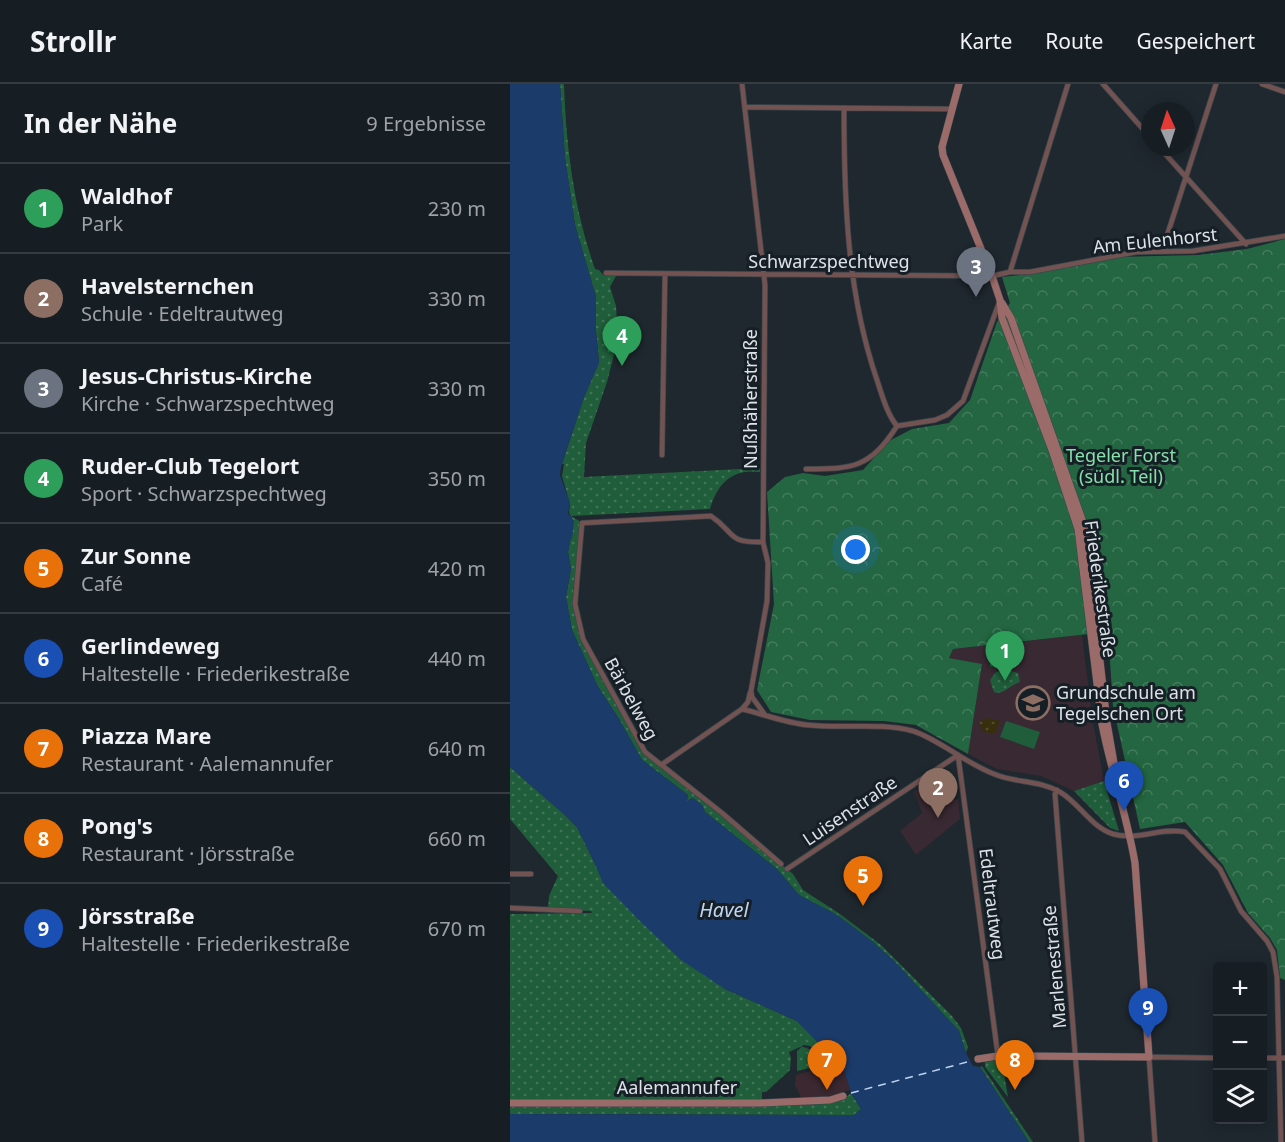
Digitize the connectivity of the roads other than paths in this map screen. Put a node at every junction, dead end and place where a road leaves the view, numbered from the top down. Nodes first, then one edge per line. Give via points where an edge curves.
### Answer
1 (742, 84) edge
2 (959, 84) edge
3 (1068, 84) edge
4 (1103, 84) edge
5 (1216, 84) edge
6 (1262, 84) edge
7 (1285, 92) edge
8 (746, 107) junction
9 (844, 108) junction
10 (952, 109) junction
11 (1141, 127) edge
12 (1167, 156) edge
13 (1186, 178) junction
14 (1285, 236) edge
15 (1246, 244) junction
16 (1165, 251) junction
17 (1010, 272) junction
18 (606, 273) dead end
19 (665, 274) junction
20 (763, 275) junction
21 (852, 275) junction
22 (993, 276) junction
23 (1000, 300) junction
24 (897, 426) junction
25 (662, 455) dead end
26 (806, 469) dead end
27 (763, 542) junction
28 (751, 691) junction
29 (742, 709) junction
30 (765, 715) junction
31 (958, 755) junction
32 (661, 765) junction
33 (1057, 790) junction
34 (1130, 836) junction
35 (781, 864) dead end
36 (787, 869) dead end
37 (510, 874) edge
38 (531, 874) dead end
39 (510, 909) edge
40 (580, 910) dead end
41 (998, 1056) junction
42 (1076, 1056) junction
43 (1149, 1057) junction
44 (1213, 1058) edge
45 (1282, 1058) edge
46 (978, 1059) dead end
47 (843, 1096) dead end
48 (510, 1103) edge
49 (1082, 1142) edge
50 (1155, 1142) edge
51 (1281, 1142) edge

1 - 8 street, Nußhäherstraße
2 - 10 street, Friederikestraße
3 - 17 street
4 - 11 street
5 - 13 street
6 - 7 street
8 - 9 street
8 - 20 street, Nußhäherstraße
9 - 10 street
9 - 21 street via 845,200
10 - 22 street, Friederikestraße via 942,153
12 - 13 street
13 - 15 street
13 - 16 street
14 - 15 street, Am Eulenhorst
15 - 16 street, Am Eulenhorst
16 - 17 street, Am Eulenhorst
17 - 22 street, Am Eulenhorst
18 - 19 street, Schwarzspechtweg
19 - 20 street, Schwarzspechtweg
19 - 25 street
20 - 21 street, Schwarzspechtweg
20 - 27 street, Nußhäherstraße
21 - 22 street, Schwarzspechtweg
21 - 24 street via 867,352
22 - 23 street, Friederikestraße
23 - 24 street via 959,405 935,420
23 - 34 street, Friederikestraße via 1011,318 1085,528 1115,778
24 - 26 street via 887,441 861,463 842,469
27 - 28 street, Nußhäherstraße via 768,567 767,601
27 - 32 street, Bärbelweg via 738,540 711,516 582,523 575,604 583,639 645,752
28 - 29 street, Nußhäherstraße
28 - 30 street
29 - 30 street
29 - 32 street
30 - 31 street via 807,725 907,730
31 - 33 street via 996,776
31 - 36 street, Luisenstraße
31 - 41 street, Edeltrautweg
32 - 35 street, Bärbelweg
33 - 34 street via 1101,828 1111,834
33 - 42 street, Marlenestraße
34 - 43 street, Friederikestraße
34 - 45 street via 1185,832 1220,869 1241,911 1273,952
37 - 38 street
39 - 40 street
41 - 42 street
41 - 46 street
42 - 43 street
42 - 49 street, Marlenestraße
43 - 44 street
43 - 50 street, Friederikestraße
45 - 51 street
47 - 48 street, Aalemannufer via 756,1103

